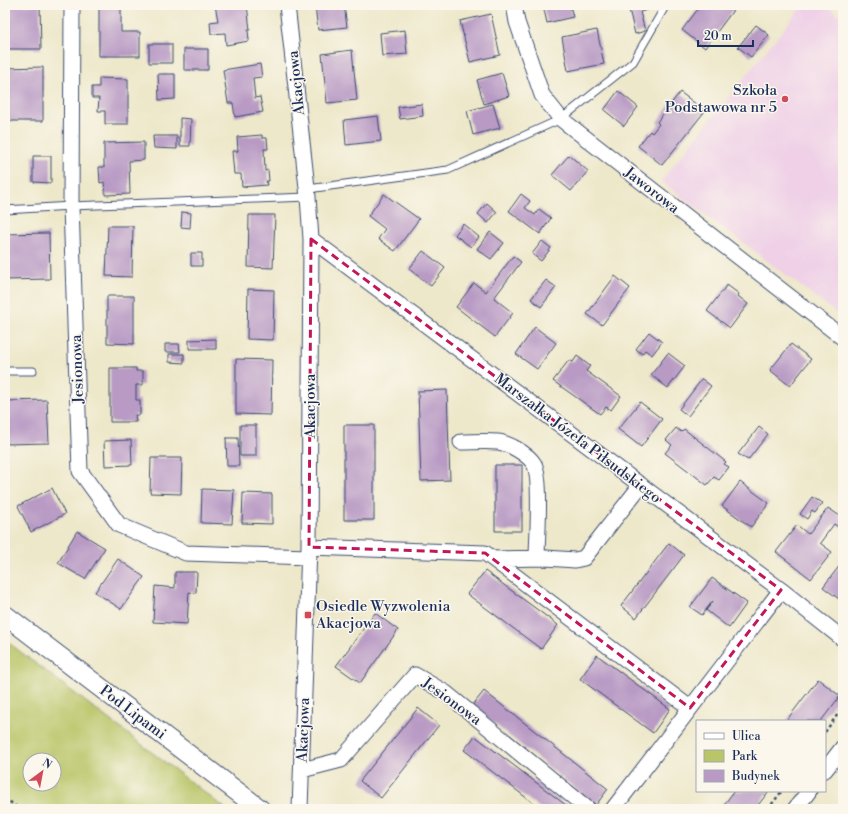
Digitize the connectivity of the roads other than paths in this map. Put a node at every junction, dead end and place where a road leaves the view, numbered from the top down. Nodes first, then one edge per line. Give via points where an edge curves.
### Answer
1 (72, 5) edge
2 (287, 5) edge
3 (514, 5) edge
4 (666, 5) edge
5 (562, 119) junction
6 (308, 193) junction
7 (72, 206) junction
8 (5, 210) edge
9 (311, 239) junction
10 (843, 338) edge
11 (5, 371) edge
12 (33, 371) dead end
13 (461, 442) dead end
14 (641, 485) junction
15 (309, 552) junction
16 (537, 558) junction
17 (493, 559) junction
18 (781, 590) junction
19 (5, 615) edge
20 (843, 640) edge
21 (690, 708) junction
22 (843, 747) edge
23 (826, 769) edge
24 (302, 770) junction
25 (808, 792) edge
26 (260, 809) edge
27 (300, 809) edge
28 (588, 809) edge
29 (613, 809) edge
30 (795, 809) edge

1 - 7 street, Jesionowa
2 - 6 street, Akacjowa
3 - 5 street, Jaworowa via 517,22 542,95
4 - 5 lane via 633,62
5 - 6 lane via 448,170
5 - 10 street, Jaworowa
6 - 7 lane
6 - 9 street, Akacjowa
7 - 8 lane
7 - 15 street, Jesionowa via 80,471 119,525 186,553
9 - 14 street, Marszałka Józefa Piłsudskiego
9 - 15 street, Akacjowa
11 - 12 lane
13 - 16 street via 498,442 510,445 533,463 537,473 538,493
14 - 16 street via 584,558
14 - 18 street, Marszałka Józefa Piłsudskiego
15 - 17 street, Jesionowa via 485,553
15 - 24 street, Akacjowa
16 - 17 street
17 - 21 street
18 - 20 street, Marszałka Józefa Piłsudskiego
18 - 21 street
19 - 26 street, Pod Lipami
21 - 29 street
22 - 23 street
24 - 27 street, Akacjowa
24 - 28 street, Jesionowa via 341,760 415,675 446,693
25 - 30 street

